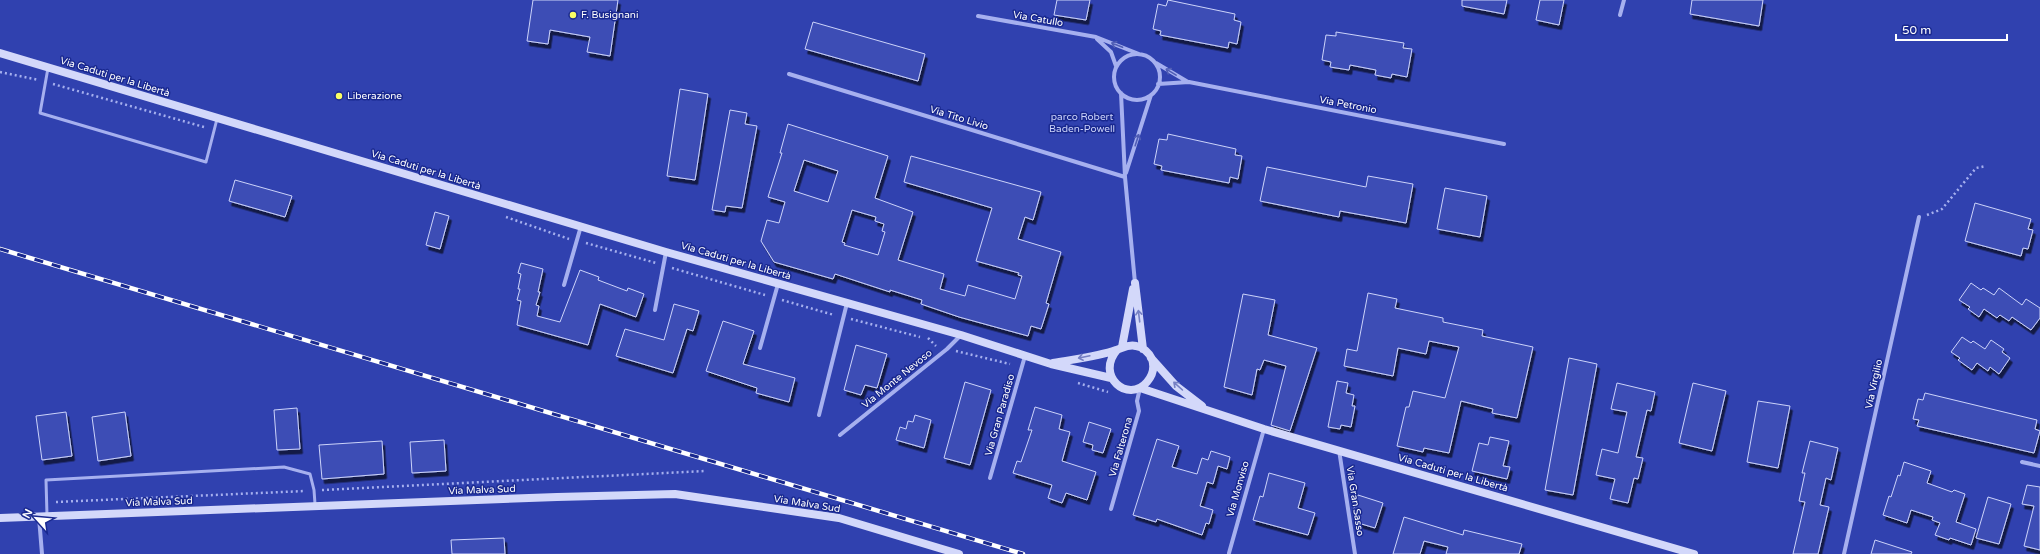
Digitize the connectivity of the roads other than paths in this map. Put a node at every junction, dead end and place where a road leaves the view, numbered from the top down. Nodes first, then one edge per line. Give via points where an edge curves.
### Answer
1 (1624, 0) edge
2 (1620, 15) dead end
3 (978, 16) dead end
4 (1096, 37) junction
5 (0, 53) edge
6 (1138, 54) junction
7 (1154, 62) junction
8 (1116, 66) junction
9 (48, 68) junction
10 (789, 74) dead end
11 (1189, 82) junction
12 (1158, 84) junction
13 (1120, 93) junction
14 (1151, 95) junction
15 (217, 118) junction
16 (1504, 144) dead end
17 (1125, 177) junction
18 (1919, 217) road end
19 (582, 226) junction
20 (666, 252) junction
21 (778, 283) junction
22 (1135, 283) junction
23 (564, 285) dead end
24 (847, 303) junction
25 (655, 310) dead end
26 (961, 335) junction
27 (760, 348) dead end
28 (1119, 348) junction
29 (1143, 349) junction
30 (1026, 356) junction
31 (1151, 358) junction
32 (1051, 364) junction
33 (1111, 378) junction
34 (1140, 388) junction
35 (1208, 411) junction
36 (818, 415) dead end
37 (1264, 429) junction
38 (840, 435) dead end
39 (1339, 450) junction
40 (2022, 462) dead end
41 (2040, 466) edge
42 (990, 478) dead end
43 (316, 506) junction
44 (1111, 509) dead end
45 (43, 517) junction
46 (0, 518) edge
47 (1229, 553) edge
48 (42, 554) edge
49 (959, 554) edge
50 (1355, 554) edge
51 (1694, 554) edge
52 (1844, 554) edge

1 - 2 street
3 - 4 street, Via Catullo
6 -> 4 street, Via Catullo
4 - 8 street via 1111,52
5 - 9 street, Via Caduti per la Libertà
6 - 7 street, Via Catullo
6 - 8 street via 1125,56
11 -> 7 street, Via Petronio
7 - 12 street via 1159,72
8 - 13 street via 1114,80
9 - 15 street, Via Caduti per la Libertà
9 - 15 lane via 40,113 206,162
10 - 17 street, Via Tito Livio
11 - 12 street, Via Petronio
11 - 16 street, Via Petronio
12 - 14 street
13 - 14 street via 1139,100
13 - 17 street
17 -> 14 street
15 - 19 street, Via Caduti per la Libertà
17 - 22 street
18 - 52 street, Via Virgilio
19 - 20 street, Via Caduti per la Libertà
19 - 23 street
20 - 21 street, Via Caduti per la Libertà
20 - 25 street
21 - 24 street, Via Caduti per la Libertà
21 - 27 street
22 - 28 street
29 -> 22 street
24 - 26 street, Via Caduti per la Libertà
24 - 36 street
26 - 30 street, Via Caduti per la Libertà
26 - 38 street, Via Monte Nevoso via 948,349
28 - 29 street via 1136,346
28 -> 32 street
28 - 33 street via 1109,363
29 - 31 street
30 - 32 street, Via Caduti per la Libertà
30 - 42 street, Via Gran Paradiso
31 - 34 street via 1153,372 1146,384
35 -> 31 street via 1176,386
32 - 33 street, Via Caduti per la Libertà
33 - 34 street via 1127,389
34 - 35 street, Via Caduti per la Libertà
34 - 44 street, Via Falterona via 1137,401 1139,411
35 - 37 street, Via Caduti per la Libertà
37 - 39 street, Via Caduti per la Libertà
37 - 47 street, Via Monviso
39 - 50 street, Via Gran Sasso
39 - 51 street, Via Caduti per la Libertà
40 - 41 street
43 - 45 street, Via Malva Sud
43 - 45 lane via 310,474 284,467 46,480
43 - 49 street, Via Malva Sud via 675,494 838,518
45 - 46 street, Via Malva Sud
45 - 48 street

